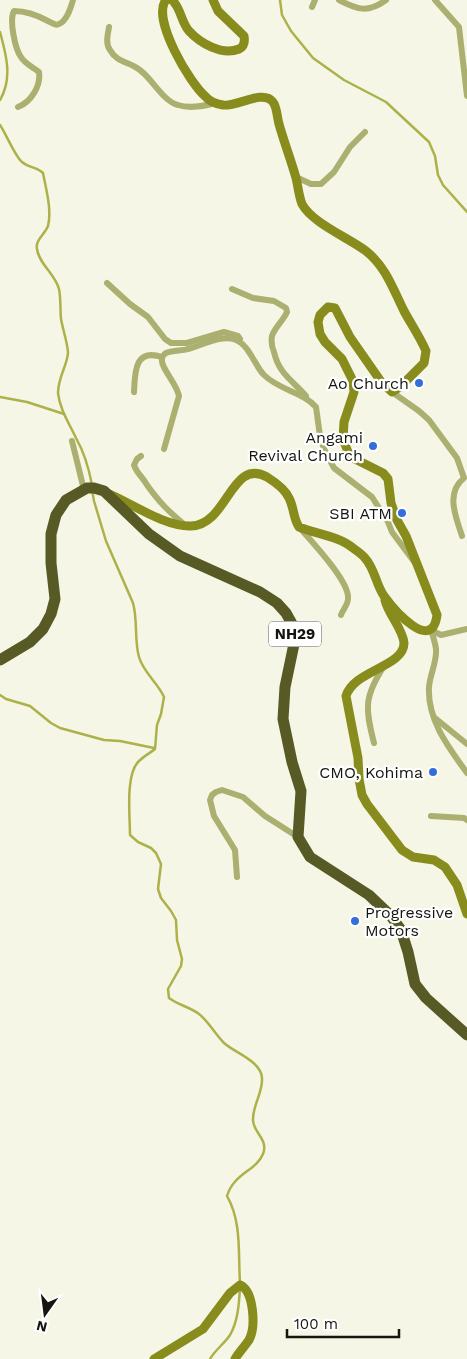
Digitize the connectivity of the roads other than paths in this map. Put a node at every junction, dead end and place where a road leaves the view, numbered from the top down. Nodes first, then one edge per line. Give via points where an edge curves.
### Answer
1 (73, 0) edge
2 (213, 0) edge
3 (315, 0) edge
4 (339, 0) edge
5 (386, 0) edge
6 (436, 0) edge
7 (167, 1) edge
8 (312, 7) dead end
9 (109, 27) dead end
10 (467, 96) edge
11 (218, 103) junction
12 (18, 107) dead end
13 (365, 132) dead end
14 (296, 177) junction
15 (107, 283) dead end
16 (232, 289) dead end
17 (242, 343) junction
18 (162, 357) junction
19 (134, 392) dead end
20 (392, 392) junction
21 (312, 403) junction
22 (72, 441) dead end
23 (164, 449) dead end
24 (141, 456) dead end
25 (84, 490) junction
26 (104, 491) junction
27 (186, 526) junction
28 (299, 527) junction
29 (462, 536) dead end
30 (417, 566) junction
31 (383, 595) junction
32 (341, 615) dead end
33 (467, 629) edge
34 (431, 630) junction
35 (0, 660) edge
36 (384, 665) junction
37 (435, 718) junction
38 (374, 743) dead end
39 (467, 744) edge
40 (467, 773) edge
41 (431, 816) dead end
42 (467, 820) edge
43 (298, 836) junction
44 (237, 877) dead end
45 (457, 885) junction
46 (467, 899) edge
47 (467, 914) edge
48 (467, 1035) edge
49 (154, 1359) edge
50 (235, 1359) edge

1 - 12 street via 59,24 14,11 11,21 18,51 40,77 31,98
2 - 7 main road via 218,11 244,36 243,46 239,49 224,51 211,47 188,30 177,4
3 - 8 street
4 - 5 street via 364,9
6 - 10 street via 459,27
7 - 11 main road via 163,8 165,26 184,68 199,91
9 - 11 street via 108,48 119,60 140,69 170,101 176,105 191,106
11 - 14 main road via 235,104 256,98 272,100
13 - 14 street via 321,184 311,184
14 - 20 main road via 302,204 309,212 366,252 390,278 424,344 424,363
15 - 17 street via 148,317 164,339 171,343 187,343 224,332 238,336
16 - 21 street via 253,298 274,301 286,308 287,312 271,342 285,376
17 - 18 street via 226,338 165,353
17 - 21 street via 265,377
18 - 19 street via 149,355 139,361 135,368
18 - 23 street via 163,368 179,396
20 - 29 street via 424,415 457,458 464,478 456,488 453,508
20 - 30 main road via 350,337 338,310 328,307 320,315 320,334 342,359 353,381 354,392 344,422 343,438 348,452 355,459 383,473 388,479 391,503
21 - 30 street via 317,412 324,449 334,468 372,497
22 - 25 street
24 - 27 street via 134,465 140,477 163,507
25 - 26 highway
25 - 35 highway via 66,500 56,515 51,534 55,598 51,614 43,629 30,642
26 - 27 main road via 162,520
26 - 43 highway, NH29 via 149,534 180,556 260,592 277,603 293,625 296,631 285,687 283,719 301,791
27 - 28 main road via 206,523 237,482 248,474 255,474 271,480 289,497
28 - 31 main road via 350,546 365,558
28 - 32 street via 346,588 348,604
30 - 34 main road via 436,615
31 - 34 main road via 403,619 424,631
31 - 36 main road via 404,644 396,658
33 - 34 street via 441,635
34 - 37 street via 436,650 429,689
36 - 38 street via 371,688 367,705
36 - 45 main road via 354,682 346,696 362,795 402,850 413,857 434,860 445,867
37 - 39 street
37 - 40 street via 445,743
41 - 42 street
43 - 44 street via 265,816 243,797 222,790 216,792 210,800 214,816 235,850
43 - 48 highway via 310,857 369,895 391,916 401,930 415,984
45 - 46 street
45 - 47 main road
49 - 50 main road via 203,1329 230,1293 240,1285 250,1297 252,1331

